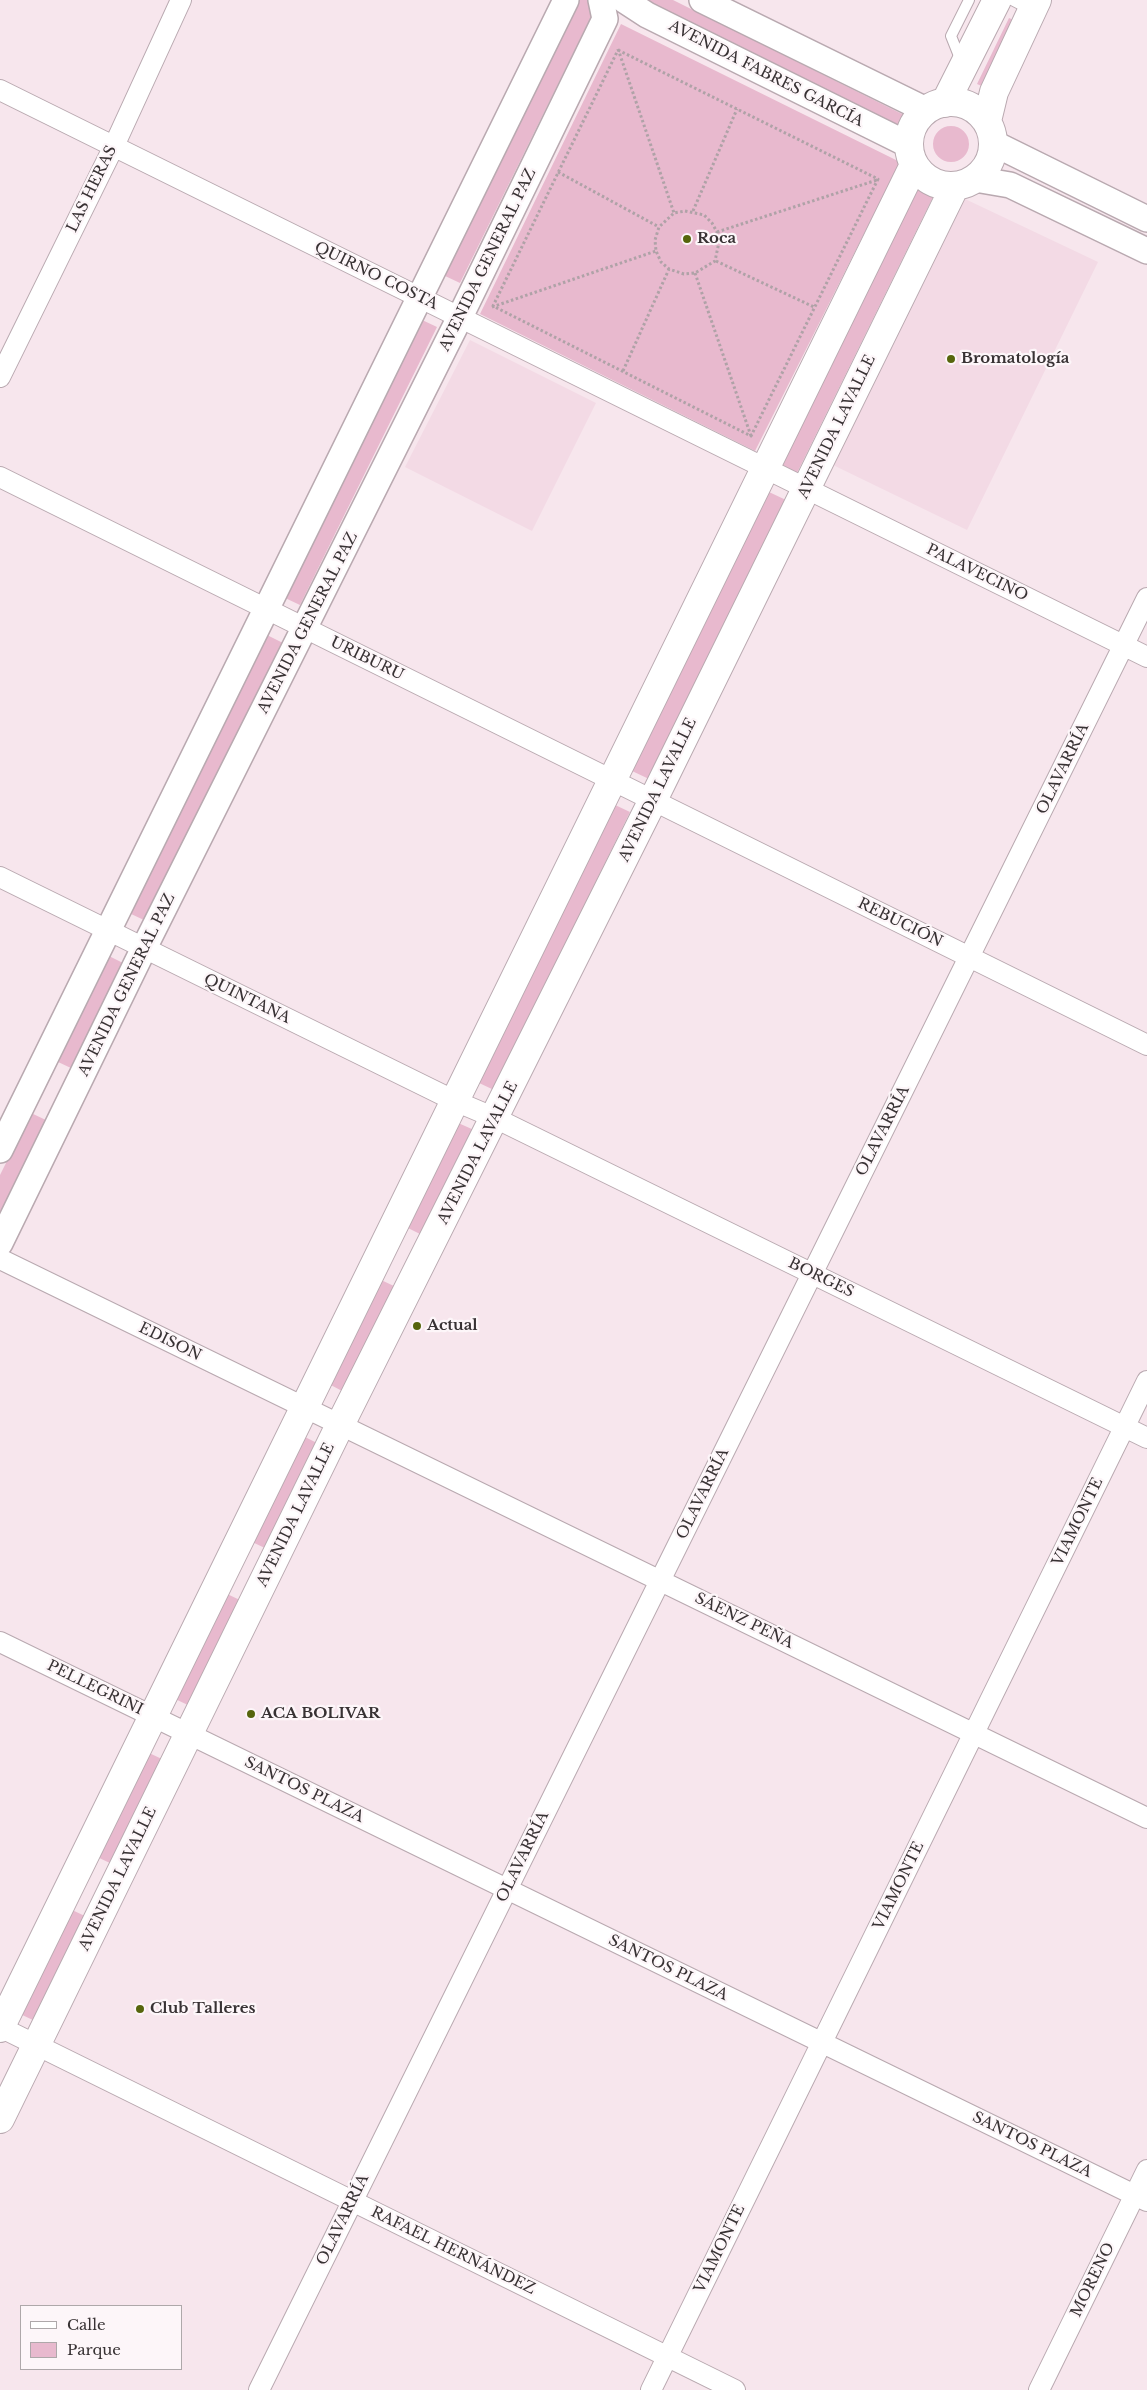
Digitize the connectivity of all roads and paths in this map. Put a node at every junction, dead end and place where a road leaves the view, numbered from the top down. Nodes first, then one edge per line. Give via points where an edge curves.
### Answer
1 (181, 0) edge
2 (566, 0) edge
3 (601, 0) edge
4 (624, 0) edge
5 (702, 0) edge
6 (969, 0) edge
7 (997, 0) edge
8 (1027, 3) edge
9 (616, 42) dead end
10 (618, 50) junction
11 (963, 67) junction
12 (0, 90) edge
13 (936, 106) junction
14 (737, 109) junction
15 (990, 132) junction
16 (114, 146) junction
17 (911, 156) junction
18 (558, 172) junction
19 (878, 179) junction
20 (965, 183) junction
21 (693, 211) junction
22 (674, 213) junction
23 (1137, 214) edge
24 (659, 227) junction
25 (717, 232) junction
26 (1116, 236) junction
27 (656, 251) junction
28 (1147, 252) edge
29 (716, 261) junction
30 (669, 269) junction
31 (695, 274) junction
32 (420, 297) junction
33 (493, 306) junction
34 (814, 308) junction
35 (460, 317) junction
36 (622, 371) junction
37 (0, 377) edge
38 (751, 436) junction
39 (765, 468) junction
40 (0, 477) edge
41 (806, 488) junction
42 (1147, 598) edge
43 (266, 609) junction
44 (306, 628) junction
45 (1124, 646) junction
46 (1147, 657) edge
47 (612, 780) junction
48 (653, 800) junction
49 (0, 877) edge
50 (108, 930) junction
51 (144, 948) junction
52 (970, 957) junction
53 (1147, 1045) edge
54 (455, 1101) junction
55 (495, 1118) junction
56 (0, 1150) edge
57 (0, 1242) edge
58 (0, 1259) edge
59 (812, 1273) junction
60 (1147, 1381) edge
61 (305, 1407) junction
62 (340, 1425) junction
63 (1124, 1427) junction
64 (1147, 1438) edge
65 (660, 1581) junction
66 (0, 1642) edge
67 (153, 1716) junction
68 (190, 1734) junction
69 (974, 1734) junction
70 (1147, 1818) edge
71 (507, 1889) junction
72 (0, 2028) edge
73 (822, 2042) junction
74 (36, 2045) junction
75 (0, 2119) edge
76 (1147, 2170) edge
77 (1141, 2198) edge
78 (352, 2201) junction
79 (667, 2356) junction
80 (259, 2390) edge
81 (650, 2390) edge
82 (735, 2390) edge
83 (1039, 2390) edge

1 - 16 street, LAS HERAS
2 - 32 street
3 - 35 street, AVENIDA GENERAL PAZ via 605,19
4 - 17 street, AVENIDA FABRES GARCÍA
5 - 13 street
6 - 11 lane via 951,36
7 - 11 main road
8 - 15 main road via 994,92
9 - 10 path
10 - 14 path
10 - 18 path
10 - 22 path
11 - 13 main road
12 - 16 street, QUIRNO COSTA
13 - 15 main road via 953,102 967,105 978,112
13 - 17 main road via 915,121 909,134
14 - 19 path
14 - 21 path
15 - 20 main road via 990,161 983,173
15 - 23 street
16 - 32 street, QUIRNO COSTA
16 - 37 street, LAS HERAS
17 - 19 path
17 - 20 main road via 920,174 932,183 946,187
17 - 39 main road
18 - 24 path
18 - 33 path
19 - 25 path
19 - 34 path
20 - 26 street via 1010,186
20 - 41 main road, AVENIDA LAVALLE
21 - 22 path
21 - 25 path via 704,215
22 - 24 path
23 - 26 street
24 - 27 path
25 - 29 path
26 - 28 street
27 - 30 path
27 - 33 path
29 - 31 path
29 - 34 path
30 - 31 path
30 - 36 path
31 - 38 path
32 - 35 street, QUIRNO COSTA
32 - 43 street
33 - 35 path
33 - 36 path
34 - 38 path
35 - 39 street, QUIRNO COSTA
35 - 44 street, AVENIDA GENERAL PAZ
36 - 38 path
38 - 39 path
39 - 41 street, QUIRNO COSTA
39 - 47 main road
40 - 43 street, URIBURU
41 - 45 street, PALAVECINO
41 - 48 main road, AVENIDA LAVALLE
42 - 45 street, OLAVARRÍA
43 - 44 street, URIBURU
43 - 50 street
44 - 47 street, URIBURU
44 - 51 street, AVENIDA GENERAL PAZ
45 - 46 street, PALAVECINO
45 - 52 street, OLAVARRÍA
47 - 48 street, URIBURU
47 - 54 main road
48 - 52 street, REBUCIÓN
48 - 55 main road, AVENIDA LAVALLE
49 - 50 street, QUINTANA
50 - 51 street, QUINTANA
50 - 56 street
51 - 54 street, QUINTANA
51 - 57 street, AVENIDA GENERAL PAZ
52 - 53 street, REBUCIÓN
52 - 59 street, OLAVARRÍA
54 - 55 street, QUINTANA
54 - 61 main road
55 - 59 street, BORGES
55 - 62 main road, AVENIDA LAVALLE
58 - 61 street, EDISON
59 - 63 street, BORGES
59 - 65 street, OLAVARRÍA
60 - 63 street, VIAMONTE
61 - 62 street, EDISON
61 - 67 main road
62 - 65 street, SÁENZ PEÑA
62 - 68 main road, AVENIDA LAVALLE
63 - 64 street, BORGES
63 - 69 street, VIAMONTE
65 - 69 street, SÁENZ PEÑA
65 - 71 street, OLAVARRÍA
66 - 67 street, PELLEGRINI
67 - 68 street, PELLEGRINI
67 - 72 main road
68 - 71 street, SANTOS PLAZA
68 - 74 main road, AVENIDA LAVALLE
69 - 70 street, SÁENZ PEÑA
69 - 73 street, VIAMONTE
71 - 73 street, SANTOS PLAZA
71 - 78 street, OLAVARRÍA
72 - 74 street
73 - 77 street, SANTOS PLAZA
73 - 79 street, VIAMONTE
74 - 75 main road, AVENIDA LAVALLE
74 - 78 street, RAFAEL HERNÁNDEZ
76 - 77 street, MORENO
77 - 83 street, MORENO
78 - 79 street, RAFAEL HERNÁNDEZ
78 - 80 street, OLAVARRÍA
79 - 81 street, VIAMONTE
79 - 82 street, RAFAEL HERNÁNDEZ

